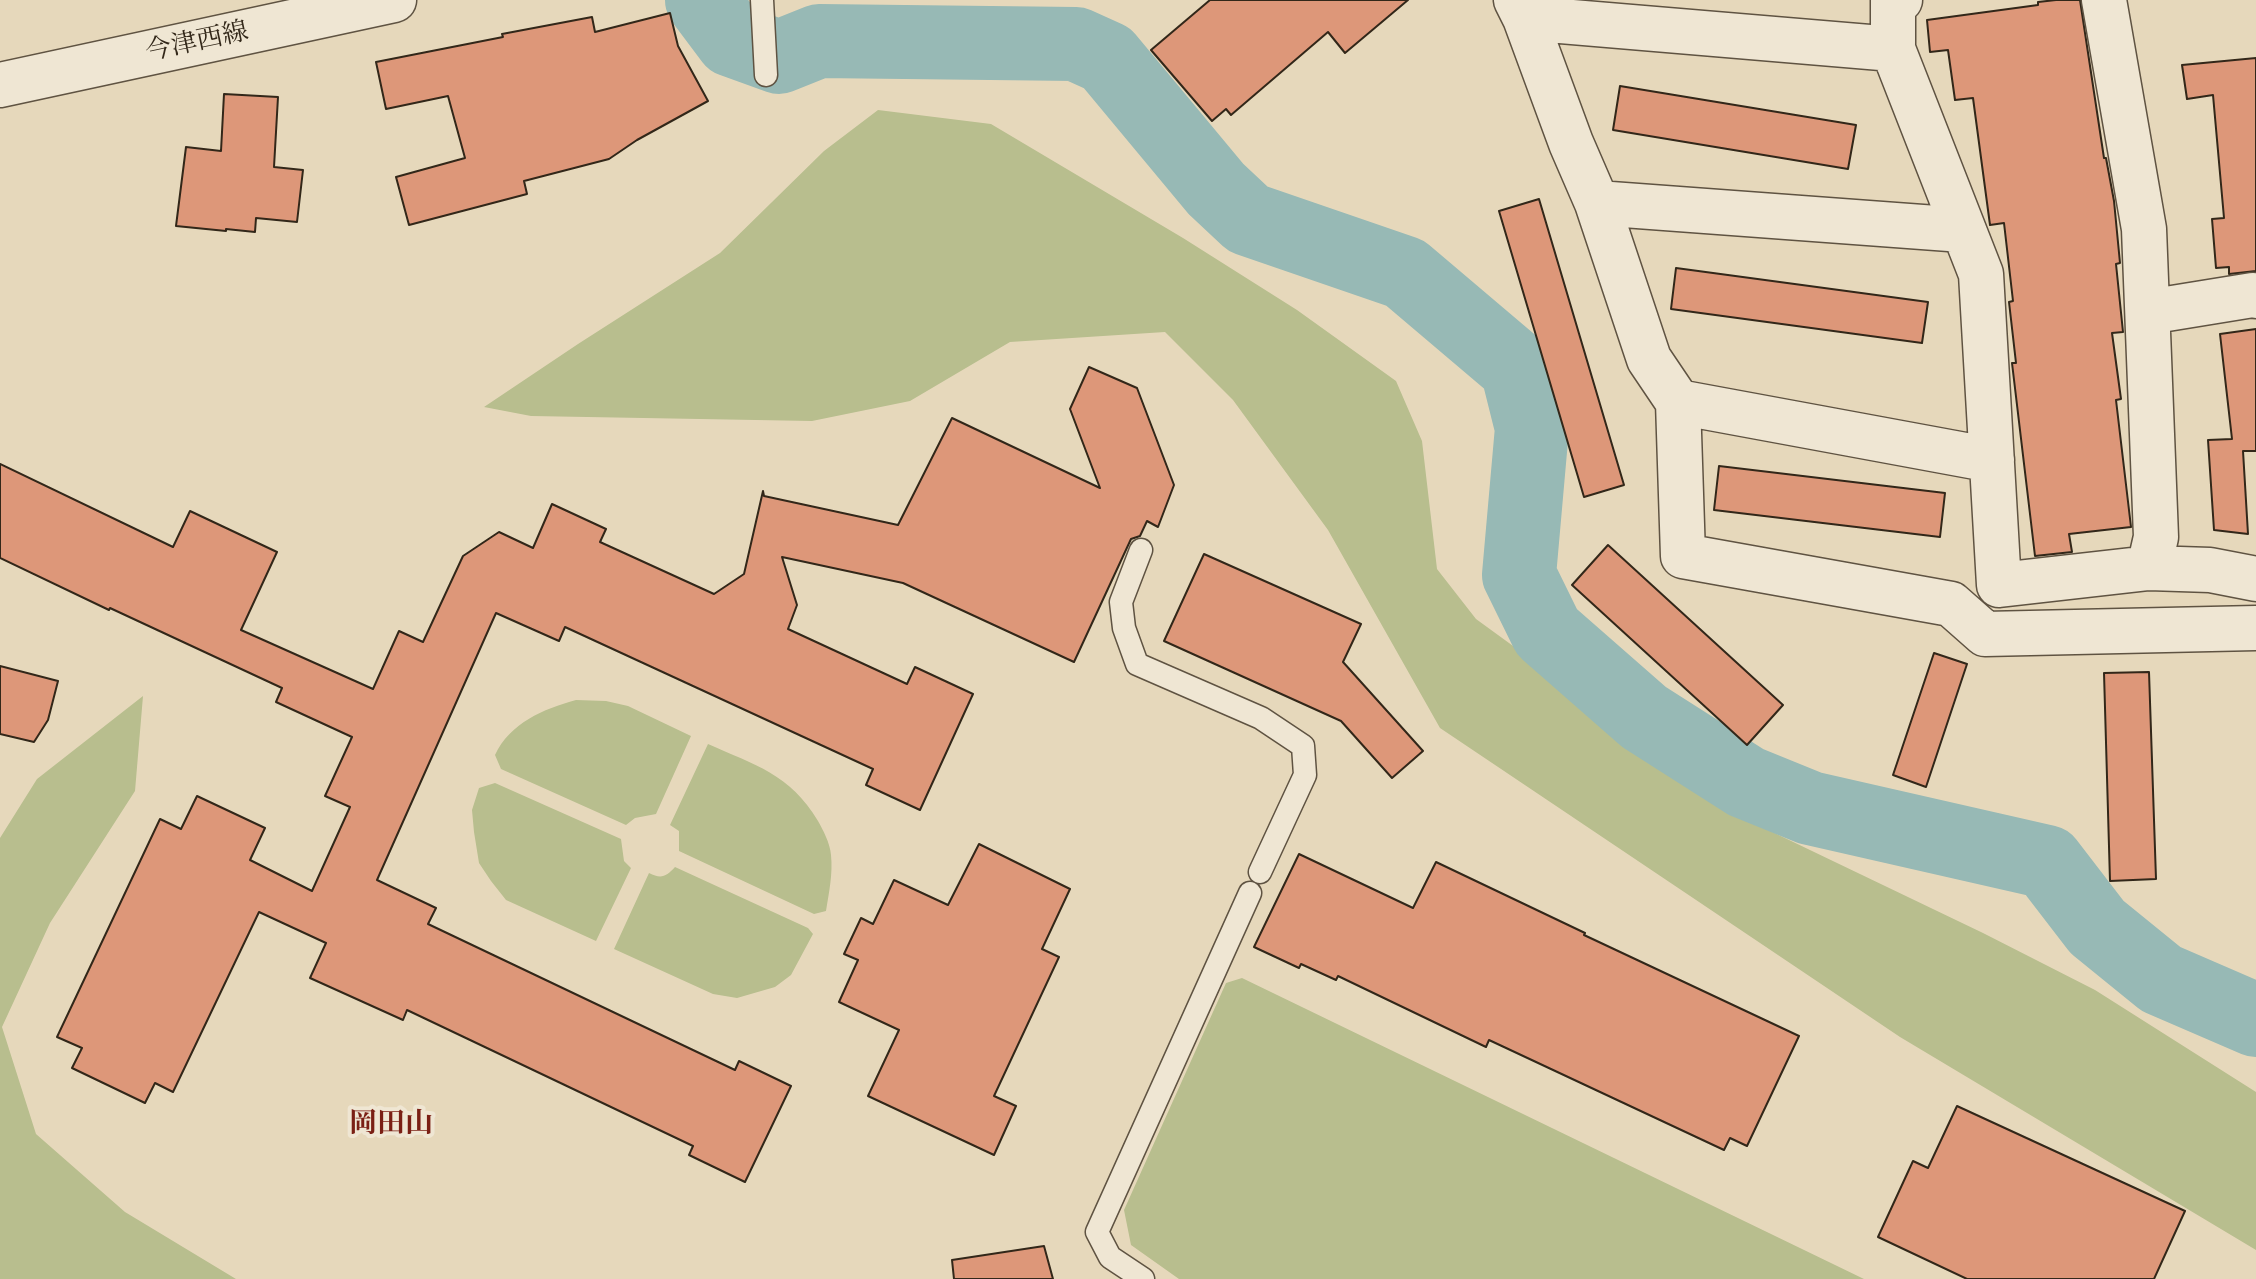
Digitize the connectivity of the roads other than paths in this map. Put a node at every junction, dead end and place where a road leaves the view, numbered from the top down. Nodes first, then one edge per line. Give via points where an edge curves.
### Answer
1 (394, 0) edge
2 (762, 0) edge
3 (1900, 0) edge
4 (2104, 0) edge
5 (1521, 9) edge
6 (1893, 49) junction
7 (766, 75) dead end
8 (0, 85) edge
9 (1597, 203) junction
10 (1963, 230) junction
11 (2256, 296) edge
12 (2148, 312) junction
13 (1678, 402) junction
14 (1992, 460) junction
15 (1141, 550) dead end
16 (2149, 568) junction
17 (2256, 579) edge
18 (2256, 628) edge
19 (1260, 872) dead end
20 (1250, 893) dead end
21 (1143, 1279) edge

1 - 8 street, 今津西線
2 - 7 lane
3 - 6 street via 1893,1
4 - 12 street via 2144,229
5 - 6 street
5 - 9 street
6 - 10 street
9 - 10 street
9 - 13 street via 1649,359
10 - 14 street via 1981,274
11 - 12 street
12 - 16 street via 2156,537
13 - 14 street
13 - 18 street via 1683,556 1951,604 1985,634
14 - 16 street via 1999,585
15 - 19 lane via 1121,602 1137,664 1261,718 1303,746 1305,775
16 - 17 street via 2210,570
20 - 21 lane via 1097,1232 1110,1257

